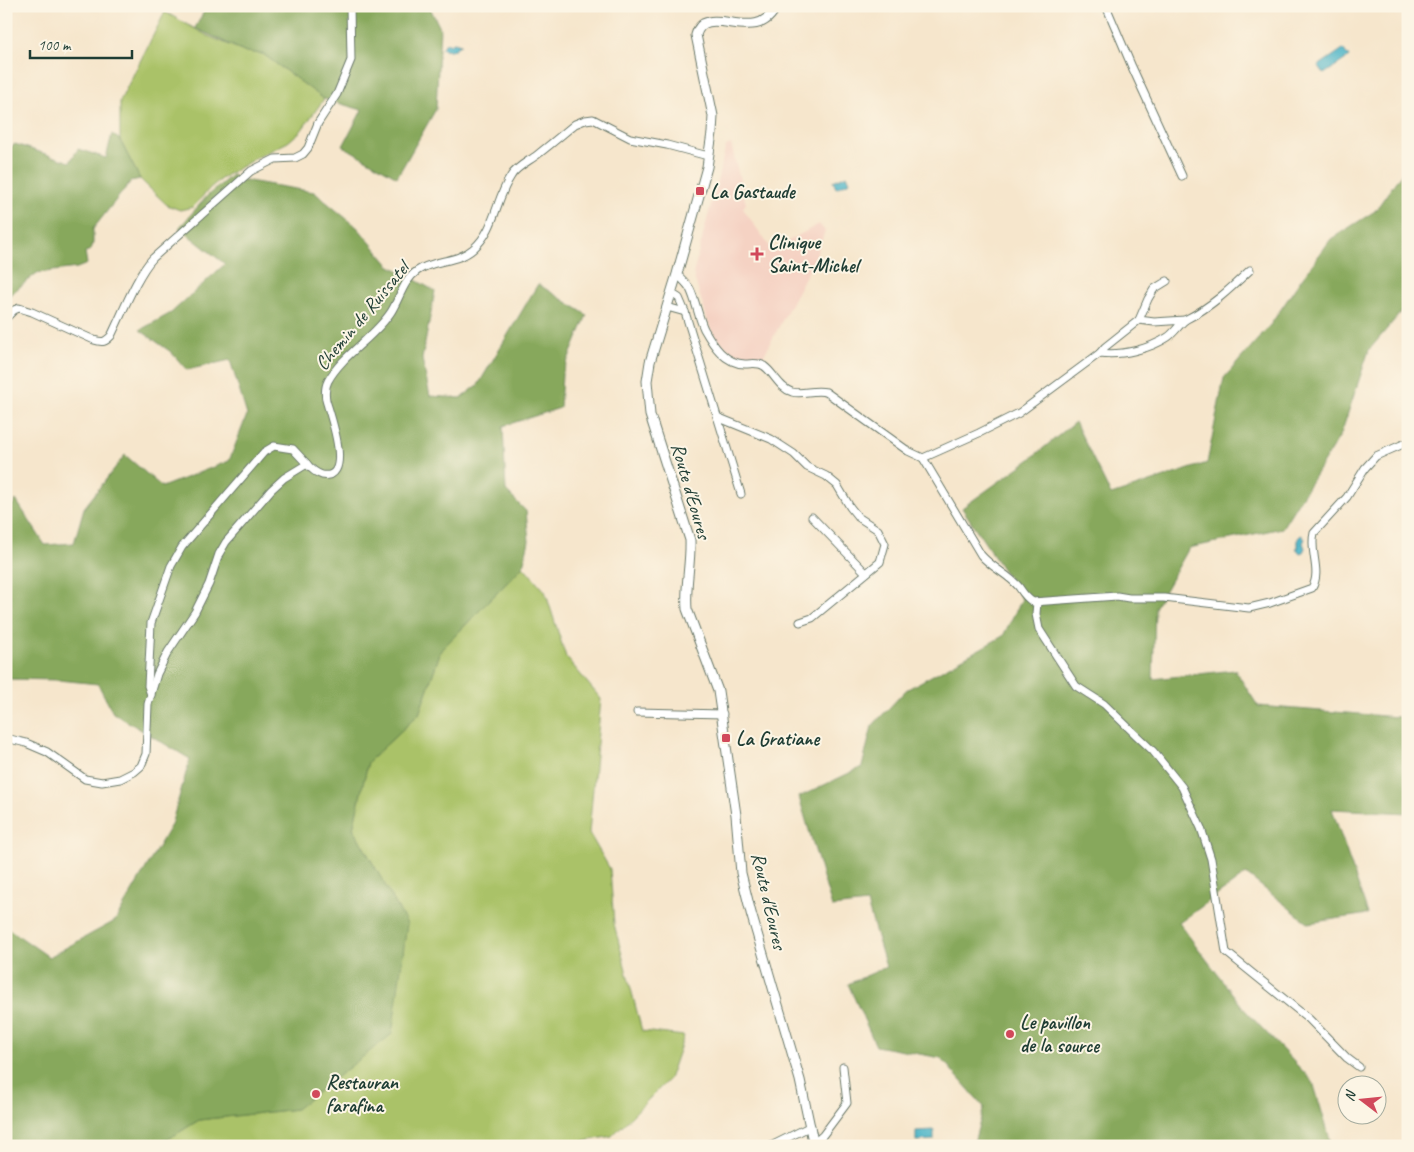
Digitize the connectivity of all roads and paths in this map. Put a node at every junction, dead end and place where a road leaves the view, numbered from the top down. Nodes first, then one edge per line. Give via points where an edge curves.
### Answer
1 (350, 6) edge
2 (776, 6) edge
3 (1106, 6) edge
4 (708, 13) dead end
5 (735, 14) dead end
6 (708, 156) junction
7 (1182, 176) dead end
8 (1250, 270) dead end
9 (677, 274) junction
10 (1166, 281) dead end
11 (671, 293) junction
12 (667, 307) junction
13 (685, 312) junction
14 (6, 318) edge
15 (1139, 320) junction
16 (1184, 320) junction
17 (1100, 353) junction
18 (717, 417) junction
19 (1408, 442) edge
20 (922, 458) junction
21 (307, 464) junction
22 (740, 494) dead end
23 (812, 517) dead end
24 (866, 573) junction
25 (1037, 602) junction
26 (800, 622) dead end
27 (151, 695) junction
28 (637, 712) dead end
29 (722, 714) junction
30 (6, 738) edge
31 (843, 1067) dead end
32 (1359, 1067) dead end
33 (811, 1126) junction
34 (814, 1145) edge
35 (771, 1146) edge

1 - 14 street via 350,67 338,94 318,123 308,148 295,158 275,159 251,171 153,258 105,342 19,308
2 - 5 street via 769,17 760,21
3 - 7 street
4 - 6 street, Route d'Eoures via 697,26 696,36 713,116
6 - 9 street, Route d'Eoures
6 - 21 street, Chemin de Ruissatel via 630,138 593,119 575,124 512,173 491,226 472,250 417,271 406,282 392,311 333,373 325,388 340,454 338,464 326,475 319,474
8 - 16 street via 1221,297
9 - 11 street, Route d'Eoures
9 - 20 street via 689,287 704,327 719,352 731,362 765,367 790,392 826,392
10 - 15 street via 1154,289
11 - 12 street, Route d'Eoures
11 - 13 street via 679,298
12 - 13 street
12 - 29 street, Route d'Eoures via 650,362 647,398 690,540 687,610 718,691
13 - 18 street
15 - 16 street
15 - 17 street
16 - 17 street via 1170,336 1155,344 1114,354
17 - 20 street via 1019,413
18 - 22 street
18 - 24 street via 771,439 837,485 858,517 878,530 885,544 880,562
19 - 25 street via 1376,456 1364,468 1348,497 1314,533 1313,553 1318,574 1312,588 1249,608 1117,596
20 - 25 street via 981,555 1010,578 1027,599
21 - 27 street, Chemin de Ruissatel via 271,490 226,542 196,612 168,652
21 - 27 street, Chemin de Ruissatel via 293,449 274,446 264,452 182,547 171,566 151,623 148,686
23 - 24 street
24 - 26 street via 812,618
25 - 32 street via 1040,629 1076,686 1104,704 1153,751 1182,787 1201,828 1211,860 1226,952 1309,1019
27 - 30 street, Chemin de Ruissatel via 146,754 134,772 120,779 102,782 85,779 47,752
28 - 29 street
29 - 33 street, Route d'Eoures via 741,873
31 - 34 street via 847,1103
33 - 34 street, Route d'Eoures
33 - 35 street

